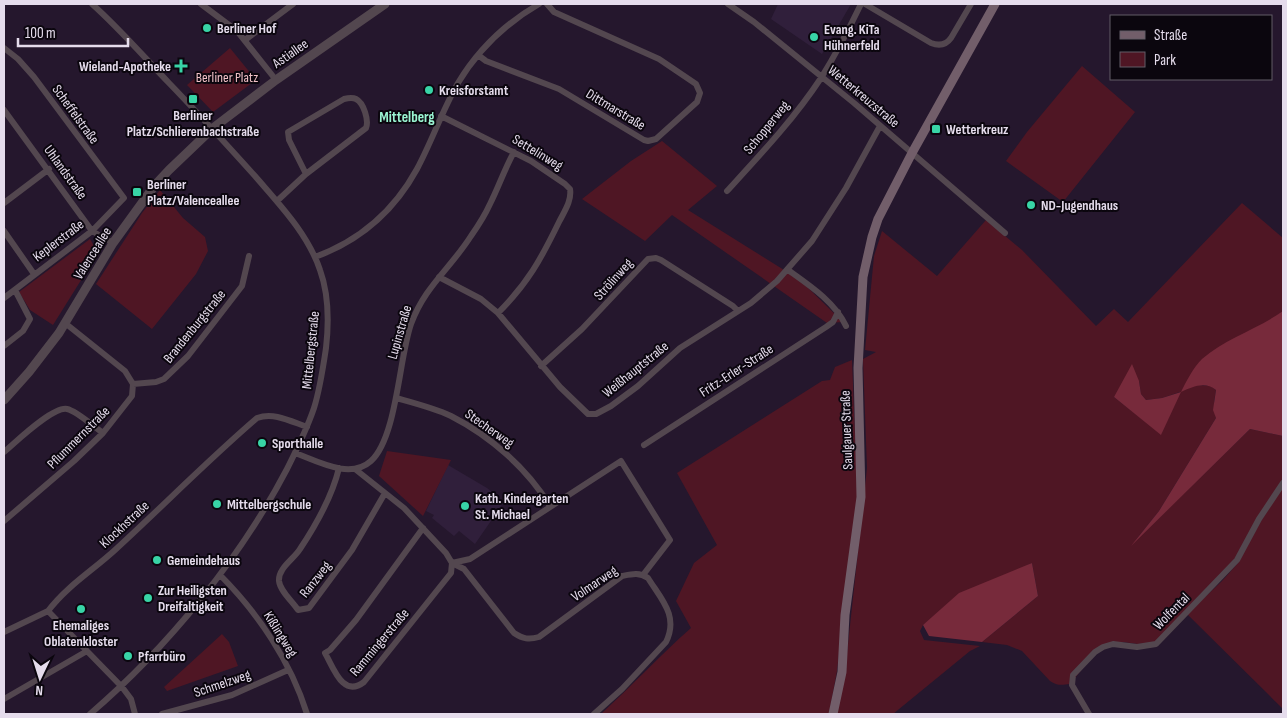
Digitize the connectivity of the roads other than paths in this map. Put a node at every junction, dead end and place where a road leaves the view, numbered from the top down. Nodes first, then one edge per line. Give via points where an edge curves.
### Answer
1 (92, 4) edge
2 (201, 4) edge
3 (293, 4) edge
4 (385, 4) edge
5 (539, 4) edge
6 (547, 4) edge
7 (728, 4) edge
8 (863, 4) edge
9 (971, 4) edge
10 (995, 4) edge
11 (245, 40) junction
12 (4, 48) edge
13 (478, 56) junction
14 (821, 77) junction
15 (276, 80) junction
16 (4, 110) edge
17 (441, 116) junction
18 (880, 126) junction
19 (213, 128) junction
20 (514, 152) junction
21 (912, 153) junction
22 (48, 169) junction
23 (306, 174) junction
24 (727, 191) dead end
25 (124, 198) joint
26 (277, 201) junction
27 (4, 203) edge
28 (4, 231) edge
29 (92, 231) junction
30 (1005, 233) dead end
31 (113, 243) junction
32 (250, 256) dead end
33 (315, 257) junction
34 (788, 270) junction
35 (34, 274) junction
36 (439, 276) junction
37 (15, 290) junction
38 (4, 298) edge
39 (738, 311) junction
40 (838, 312) junction
41 (498, 313) junction
42 (65, 323) junction
43 (846, 326) dead end
44 (4, 346) edge
45 (541, 366) junction
46 (133, 384) junction
47 (396, 398) junction
48 (4, 400) edge
49 (306, 427) junction
50 (103, 433) junction
51 (644, 445) dead end
52 (4, 452) edge
53 (295, 453) junction
54 (339, 468) junction
55 (355, 469) junction
56 (1283, 484) edge
57 (385, 493) junction
58 (550, 506) junction
59 (4, 521) edge
60 (423, 528) junction
61 (452, 563) junction
62 (220, 575) junction
63 (643, 575) junction
64 (48, 611) junction
65 (4, 632) edge
66 (87, 651) junction
67 (288, 670) junction
68 (122, 687) junction
69 (4, 699) edge
70 (90, 714) edge
71 (136, 714) edge
72 (162, 714) edge
73 (307, 714) edge
74 (594, 714) edge
75 (833, 714) edge
76 (1090, 714) edge

1 - 19 street, Mittelbergstraße
2 - 11 street via 231,25
3 - 11 street
4 - 15 street, Astiallee
5 - 13 street via 502,31
6 - 13 street, Dittmarstraße via 554,12 659,59 687,76 699,88 697,102 656,139 648,141 559,89
7 - 14 street, Wetterkreuzstraße
8 - 9 street via 931,43 942,45 948,43
8 - 14 street, Schopperweg
10 - 21 main road, Saulgauer Straße
11 - 15 street
12 - 25 street, Scheffelstraße via 34,77
13 - 17 street via 459,82
14 - 18 street, Wetterkreuzstraße
14 - 24 street, Schopperweg via 774,138
15 - 19 street, Astiallee
16 - 22 street, Uhlandstraße
17 - 20 street, Settelinweg
17 - 33 street via 416,169 387,211 355,238
18 - 21 street, Wetterkreuzstraße
18 - 34 street, Weißhauptstraße via 836,205
19 - 26 street, Mittelbergstraße
19 - 31 street, Valenceallee via 164,175
20 - 36 street, Lupinstraße via 490,205 462,249
20 - 41 street, Settelinweg via 565,184 571,194 538,264
21 - 30 street
21 - 75 main road, Saulgauer Straße via 878,219 863,277 858,368 861,497 845,615 842,672
22 - 27 street
22 - 29 street, Uhlandstraße
23 - 23 street via 366,128 367,118 355,98 344,99 288,132
23 - 26 street
25 - 29 street, Keplerstraße
26 - 33 street, Mittelbergstraße
28 - 35 street
29 - 31 street, Uhlandstraße
29 - 35 street, Keplerstraße
31 - 42 street, Valenceallee
32 - 46 street, Brandenburgstraße via 242,286 188,356 164,379
33 - 49 street, Mittelbergstraße via 327,304 327,340 317,396
34 - 39 street, Weißhauptstraße via 766,292
34 - 40 street via 814,288
35 - 37 street, Keplerstraße
36 - 41 street, Weißhauptstraße via 482,298
36 - 47 street, Lupinstraße via 423,297 411,326
37 - 38 street, Keplerstraße
37 - 44 street via 30,319 23,331
39 - 45 street, Weißhauptstraße via 680,348 611,406 596,414 584,411
39 - 45 street, Strölinweg via 661,260 648,259 582,329
40 - 43 street
40 - 51 street, Fritz-Erler-Straße via 826,327
41 - 45 street, Weißhauptstraße
42 - 46 street via 125,371
42 - 48 street, Valenceallee
46 - 50 street, Pflummernstraße via 132,396
47 - 55 street, Lupinstraße via 376,455
47 - 58 street, Stecherweg via 450,416 490,440 531,480
49 - 53 street, Mittelbergstraße
49 - 64 street, Klockhstraße via 275,416 257,418 212,456 104,560 60,595
50 - 52 street via 71,410 60,409
50 - 59 street, Pflummernstraße
53 - 54 street
53 - 62 street, Mittelbergstraße via 262,514
54 - 55 street
54 - 57 street, Ranzweg via 316,524 300,550 280,572 281,586 298,610 308,608 336,573
55 - 57 street
56 - 76 street, Wolfental via 1259,519 1238,560 1156,644 1137,647 1113,644 1095,652 1077,670 1072,685
57 - 60 street
58 - 61 street via 470,559
58 - 63 street via 621,460 670,540
60 - 61 street
60 - 61 street, Rammingerstraße via 356,620 325,654 346,686 358,687 364,682 451,573
61 - 63 street, Volmarweg via 464,569 514,634 527,639 539,637 622,576
62 - 67 street, Kißlingweg via 254,614
62 - 68 street, Mittelbergstraße
63 - 74 street via 670,614 670,634 629,682
64 - 65 street
64 - 66 street
66 - 68 street
66 - 69 street
67 - 72 street, Schmelzweg via 232,695
67 - 73 street, Kißlingweg
68 - 70 street, Mittelbergstraße
68 - 71 street

